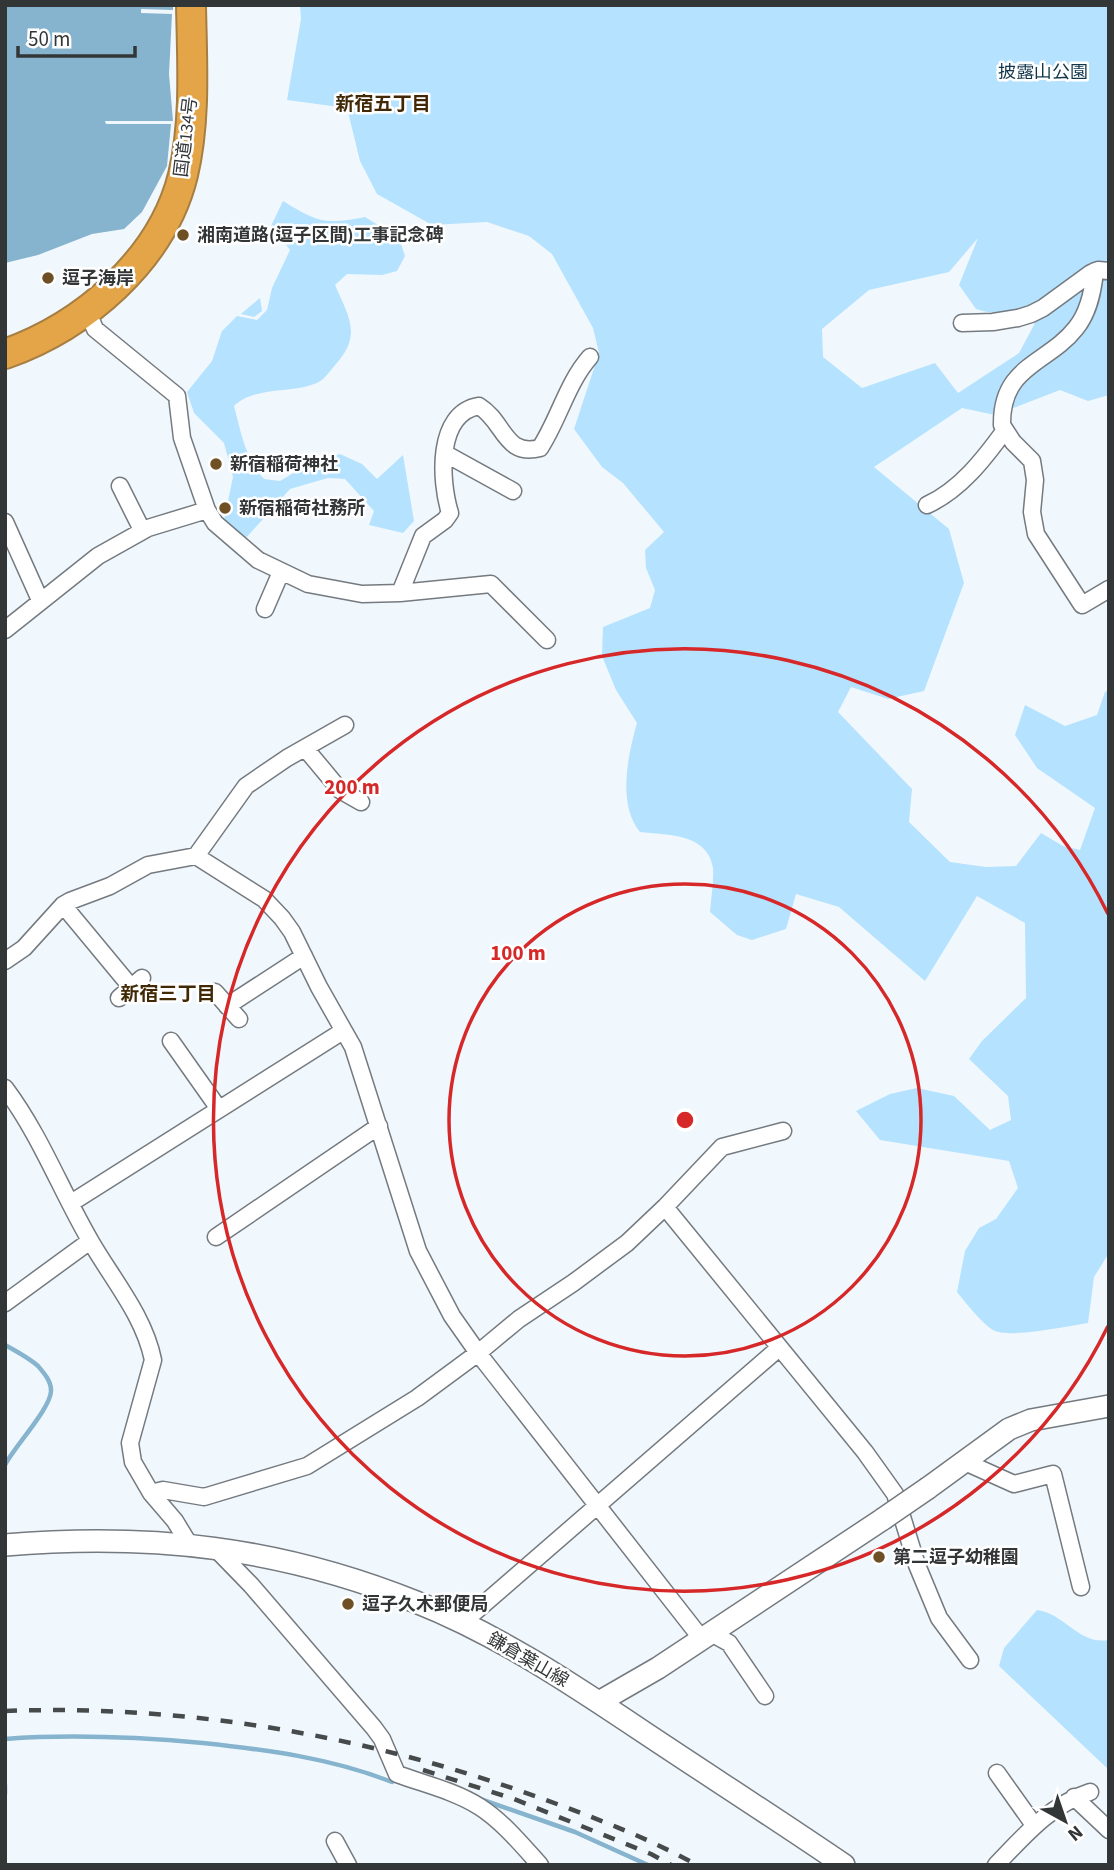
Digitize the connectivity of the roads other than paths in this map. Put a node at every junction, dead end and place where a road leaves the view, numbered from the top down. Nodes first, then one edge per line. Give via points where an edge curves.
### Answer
1 (191, 5) edge
2 (1102, 271) edge
3 (92, 322) dead end
4 (962, 323) dead end
5 (5, 354) edge
6 (590, 357) dead end
7 (1005, 430) junction
8 (446, 454) junction
9 (120, 486) dead end
10 (513, 491) dead end
11 (927, 505) dead end
12 (207, 510) junction
13 (5, 522) edge
14 (142, 530) junction
15 (281, 572) junction
16 (1109, 589) edge
17 (400, 593) junction
18 (40, 600) junction
19 (265, 609) dead end
20 (5, 630) edge
21 (547, 640) dead end
22 (345, 724) dead end
23 (305, 748) junction
24 (361, 802) dead end
25 (196, 856) junction
26 (63, 905) junction
27 (304, 956) junction
28 (5, 961) edge
29 (131, 988) dead end
30 (215, 992) dead end
31 (227, 1006) junction
32 (239, 1019) dead end
33 (343, 1031) junction
34 (171, 1041) dead end
35 (5, 1088) edge
36 (219, 1109) junction
37 (379, 1126) junction
38 (782, 1131) dead end
39 (71, 1203) junction
40 (665, 1208) junction
41 (216, 1237) dead end
42 (90, 1241) junction
43 (5, 1303) edge
44 (779, 1348) junction
45 (478, 1353) junction
46 (1109, 1406) edge
47 (965, 1462) junction
48 (151, 1493) junction
49 (597, 1505) junction
50 (189, 1544) junction
51 (5, 1545) edge
52 (214, 1546) junction
53 (1081, 1587) dead end
54 (462, 1623) junction
55 (705, 1635) junction
56 (970, 1660) dead end
57 (765, 1696) dead end
58 (599, 1702) junction
59 (997, 1773) dead end
60 (1034, 1825) junction
61 (1109, 1830) edge
62 (335, 1840) dead end
63 (348, 1865) edge
64 (540, 1865) edge
65 (844, 1865) edge
66 (996, 1865) edge

1 - 5 highway, 国道134号 via 189,140 183,177 162,226 129,272 92,309 43,339
2 - 4 street via 1031,314
2 - 7 street via 1077,327 1014,383 1002,414
3 - 12 street via 177,396 182,438
6 - 8 street via 540,448 526,451 513,446 491,414 479,406 466,408 456,418
7 - 11 street via 962,481
7 - 16 street via 1032,461 1036,534 1082,605
8 - 10 street
8 - 17 street via 442,475 450,513 423,537
9 - 14 street
12 - 14 street
12 - 15 street via 215,523 258,560
13 - 18 street
14 - 18 street
15 - 17 street via 330,590
15 - 19 street
17 - 21 street via 491,584
18 - 20 street
22 - 23 street
23 - 24 street via 341,790
23 - 25 street via 246,786
25 - 26 street via 148,864
25 - 27 street via 264,899 282,918
26 - 28 street via 24,948
26 - 29 street
27 - 31 street
27 - 33 street
30 - 31 street
31 - 32 street
33 - 36 street
33 - 37 street via 353,1047
34 - 36 street
35 - 39 street via 26,1116
36 - 39 street
37 - 41 street
37 - 45 street via 418,1251 452,1316
38 - 40 street via 723,1147
39 - 42 street
40 - 44 street
40 - 45 street via 626,1243
42 - 43 street
42 - 48 street via 150,1346 153,1360 130,1443 133,1462
44 - 49 street
44 - 56 street via 895,1494 939,1618
45 - 48 street via 417,1398 307,1466 204,1497 163,1490
45 - 49 street
46 - 47 main road via 1031,1420 1009,1429
47 - 53 street via 1014,1484 1053,1475
47 - 55 main road, bridge
48 - 50 street
49 - 54 street
49 - 55 street
50 - 51 main road, 鎌倉葉山線 via 90,1541
50 - 52 main road, 鎌倉葉山線
52 - 54 main road, 鎌倉葉山線 via 311,1566
52 - 64 street via 374,1728 397,1774 481,1808
54 - 58 main road, 鎌倉葉山線
55 - 57 street via 729,1643
55 - 58 main road
58 - 65 main road, 鎌倉葉山線
59 - 60 street
60 - 61 street via 1052,1809 1082,1794
60 - 66 street
62 - 63 street

